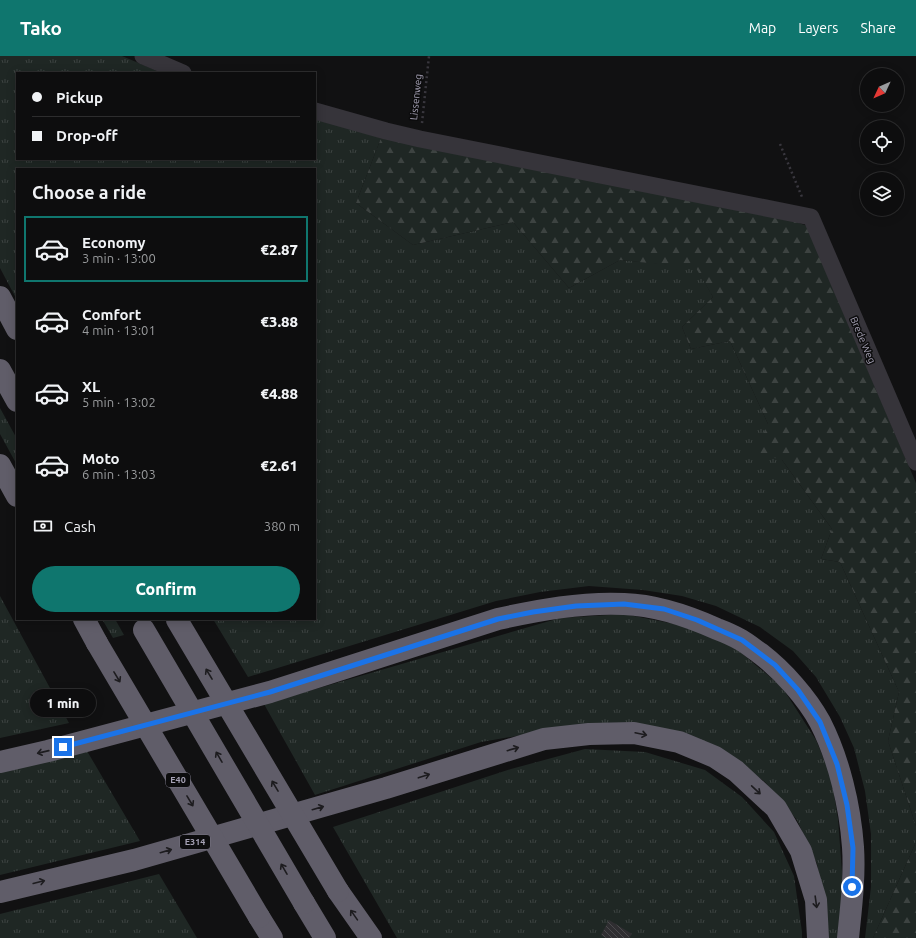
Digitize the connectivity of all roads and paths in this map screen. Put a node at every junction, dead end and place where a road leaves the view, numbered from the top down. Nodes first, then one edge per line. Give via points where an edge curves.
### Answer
1 (143, 56) edge
2 (429, 56) edge
3 (181, 72) edge
4 (316, 111) edge
5 (420, 139) junction
6 (780, 144) dead end
7 (811, 217) junction
8 (0, 298) edge
9 (16, 327) edge
10 (0, 370) edge
11 (16, 398) edge
12 (916, 462) edge
13 (0, 465) edge
14 (16, 494) edge
15 (85, 620) edge
16 (177, 620) edge
17 (141, 624) edge
18 (0, 762) edge
19 (0, 892) edge
20 (272, 938) edge
21 (326, 938) edge
22 (371, 938) edge
23 (818, 938) edge
24 (848, 938) edge

1 - 3 street
2 - 5 path, Lissenweg
4 - 5 street
5 - 7 street
6 - 7 path
7 - 12 street, Brede Weg
8 - 9 highway
10 - 11 highway
13 - 14 highway
15 -> 20 highway, E40, bridge
22 -> 16 highway, bridge via 338,892
21 -> 17 highway, bridge
24 -> 18 highway via 853,848 847,805 837,764 820,722 798,690 775,665 742,640 664,609 624,604 576,606 498,619 270,692
19 -> 23 highway, E314 via 134,860 544,740 589,734 634,733 679,742 715,757 736,771 776,808 801,851 816,900

